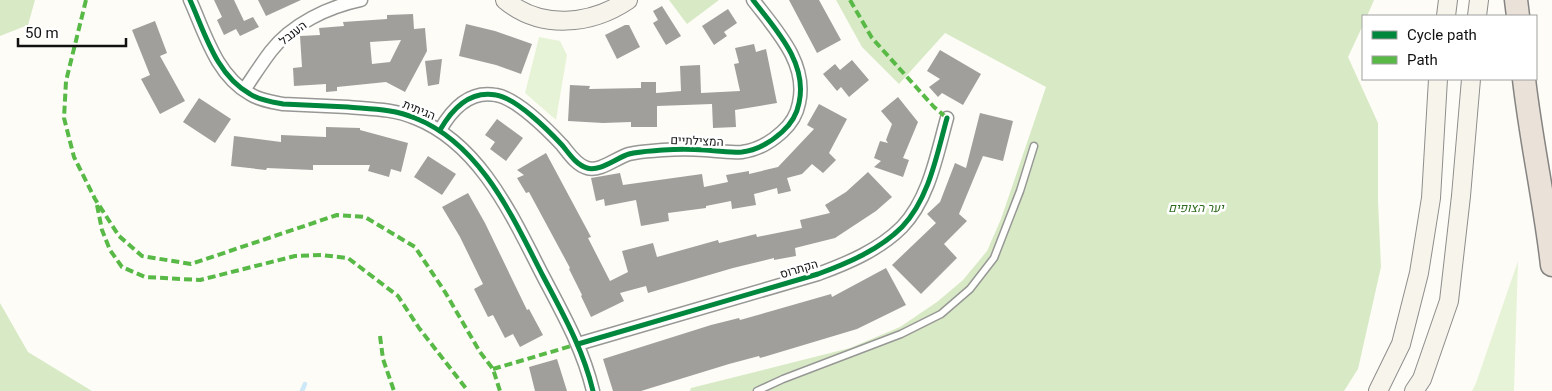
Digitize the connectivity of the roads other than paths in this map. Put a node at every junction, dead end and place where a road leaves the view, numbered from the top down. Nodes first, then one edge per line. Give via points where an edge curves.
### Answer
1 (190, 0) edge
2 (361, 0) edge
3 (504, 0) edge
4 (628, 0) edge
5 (754, 0) edge
6 (1448, 0) edge
7 (1479, 0) edge
8 (1516, 0) edge
9 (1446, 15) edge
10 (1477, 15) edge
11 (1518, 15) edge
12 (1438, 80) edge
13 (1471, 80) edge
14 (1524, 80) edge
15 (244, 90) junction
16 (947, 118) dead end
17 (440, 130) junction
18 (1034, 146) dead end
19 (1552, 265) edge
20 (578, 344) junction
21 (593, 391) edge
22 (757, 391) edge
23 (1378, 391) edge
24 (1414, 391) edge

1 - 15 street, הגיתית via 221,68
2 - 15 street, הענבל via 322,12 290,34 272,50
3 - 4 main road via 514,8 540,18 577,21 611,10
5 - 17 street, המצילתיים via 794,59 802,93 797,113 786,129 757,149 743,152 651,151 629,154 596,168 586,168 511,100 484,93 473,96 449,114
6 - 9 main road
7 - 10 main road
8 - 11 highway
12 - 23 main road via 1431,198 1418,273 1401,344
13 - 24 main road via 1449,301 1422,379
14 - 19 highway
15 - 17 street, הגיתית via 250,95 283,104 396,111
16 - 20 street, הקתרוס via 926,188 917,206 903,226 866,254 818,274
17 - 20 street, הגיתית via 478,166 496,189
18 - 22 lane via 994,258 970,289 941,314 901,334
20 - 21 street, הגיתית

